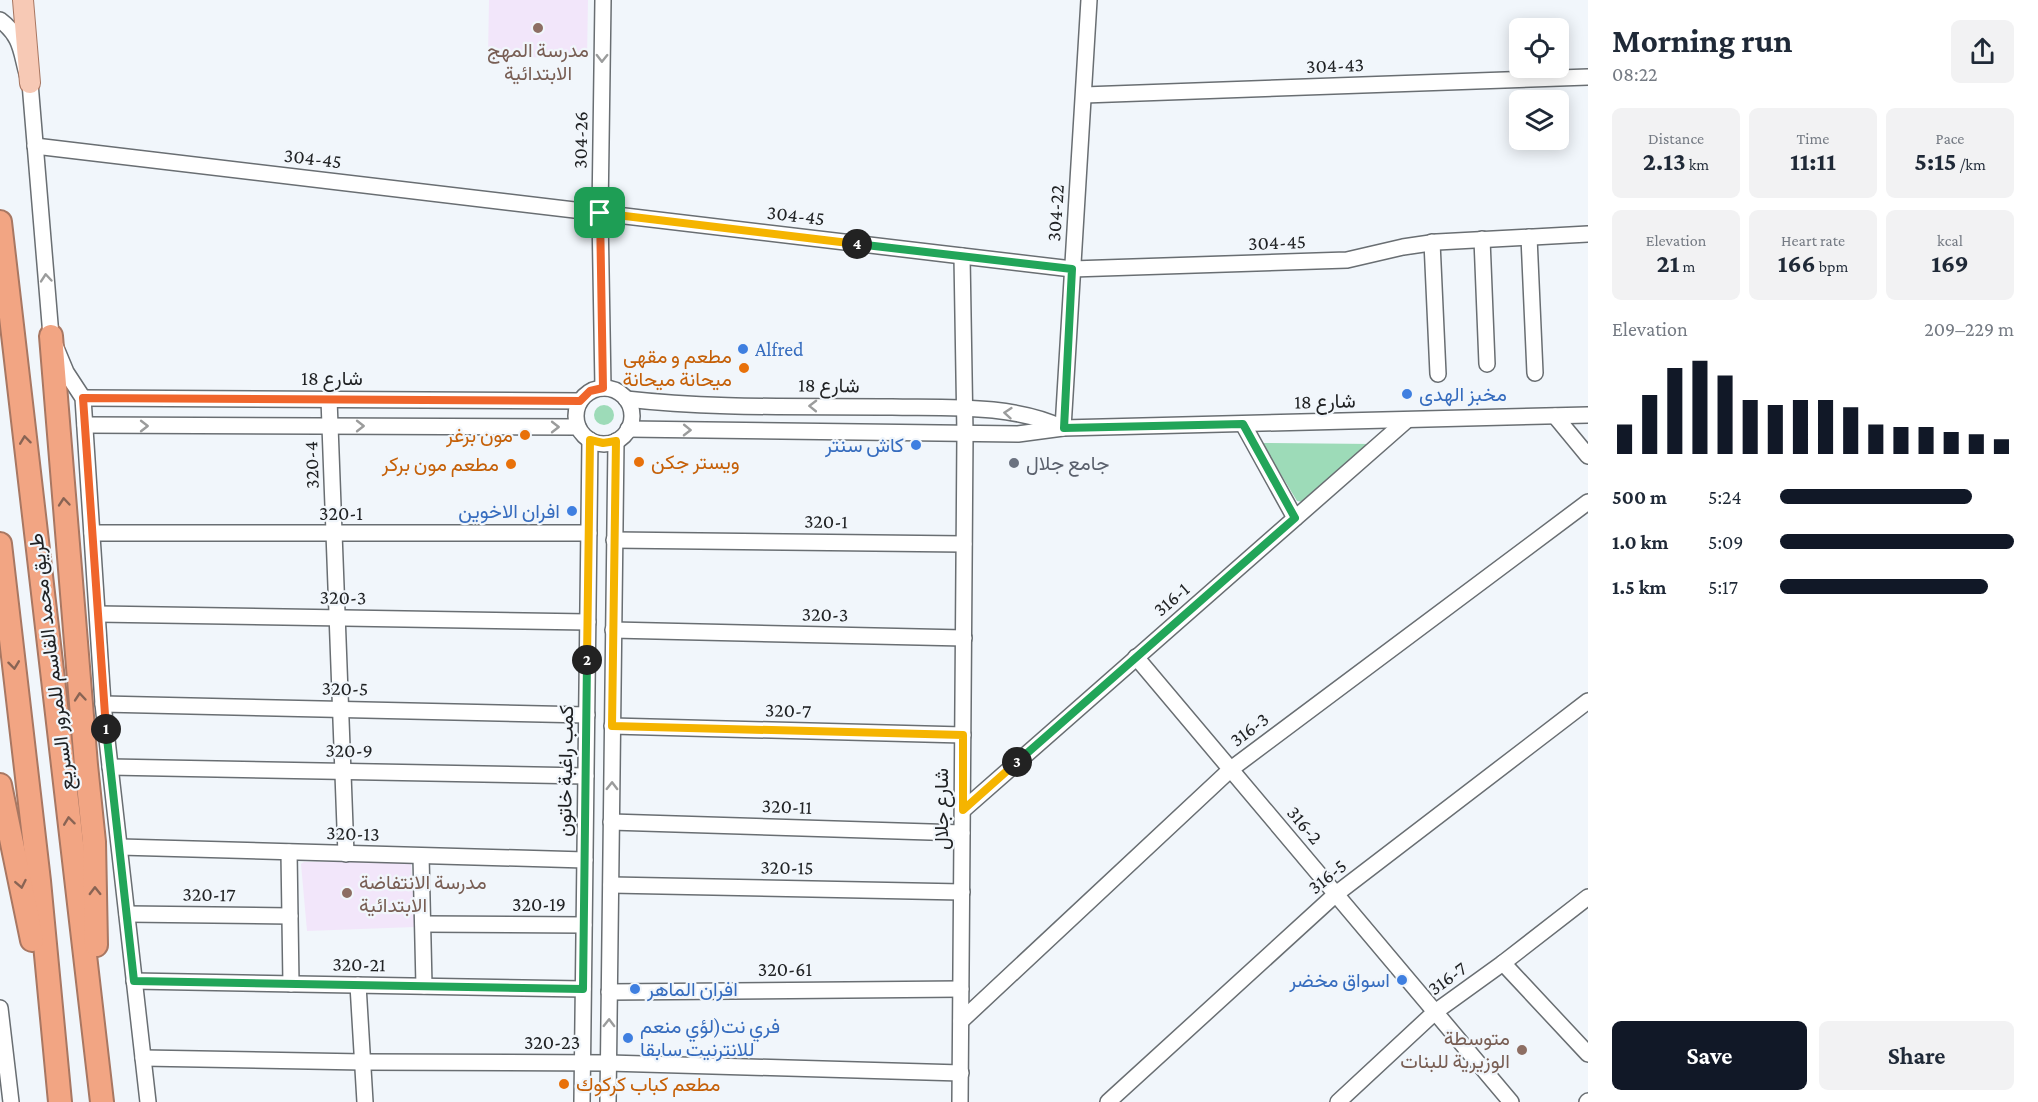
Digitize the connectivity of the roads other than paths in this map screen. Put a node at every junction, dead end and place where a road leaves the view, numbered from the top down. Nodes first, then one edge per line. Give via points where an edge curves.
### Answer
1 (603, 0) edge
2 (1089, 0) edge
3 (25, 5) edge
4 (0, 20) edge
5 (1588, 77) edge
6 (30, 83) junction
7 (1084, 95) junction
8 (35, 146) junction
9 (600, 213) junction
10 (0, 222) edge
11 (1588, 234) edge
12 (1529, 237) junction
13 (1482, 239) junction
14 (1431, 242) junction
15 (962, 256) junction
16 (1072, 269) junction
17 (51, 336) junction
18 (1487, 364) dead end
19 (1535, 373) dead end
20 (1438, 374) dead end
21 (603, 388) junction
22 (83, 398) junction
23 (329, 399) junction
24 (626, 399) junction
25 (580, 401) junction
26 (964, 409) junction
27 (1588, 415) edge
28 (1556, 416) junction
29 (1407, 420) junction
30 (1243, 424) junction
31 (85, 426) junction
32 (331, 426) junction
33 (578, 427) junction
34 (1064, 428) junction
35 (628, 429) junction
36 (965, 434) junction
37 (590, 440) junction
38 (616, 441) junction
39 (1588, 456) edge
40 (1588, 502) edge
41 (1295, 518) junction
42 (92, 533) junction
43 (589, 533) junction
44 (334, 534) junction
45 (614, 540) junction
46 (0, 544) edge
47 (964, 544) junction
48 (98, 614) junction
49 (338, 618) junction
50 (588, 622) junction
51 (614, 630) junction
52 (964, 638) junction
53 (1136, 657) junction
54 (1588, 701) edge
55 (104, 704) junction
56 (341, 709) junction
57 (586, 715) junction
58 (612, 726) junction
59 (963, 735) junction
60 (111, 767) junction
61 (1231, 769) junction
62 (343, 771) junction
63 (586, 776) junction
64 (0, 785) edge
65 (963, 810) junction
66 (611, 822) junction
67 (962, 833) junction
68 (120, 847) junction
69 (289, 852) junction
70 (346, 854) junction
71 (421, 856) junction
72 (585, 860) junction
73 (611, 885) junction
74 (962, 892) junction
75 (1336, 894) junction
76 (1588, 897) edge
77 (127, 914) junction
78 (290, 916) junction
79 (423, 924) junction
80 (584, 925) junction
81 (1503, 963) junction
82 (134, 981) junction
83 (291, 984) junction
84 (358, 985) junction
85 (424, 986) junction
86 (583, 989) junction
87 (961, 989) junction
88 (609, 992) junction
89 (0, 1008) edge
90 (1435, 1012) junction
91 (961, 1021) junction
92 (1588, 1054) edge
93 (143, 1058) junction
94 (363, 1062) junction
95 (582, 1063) junction
96 (609, 1063) junction
97 (3, 1064) edge
98 (56, 1065) junction
99 (961, 1073) junction
100 (99, 1076) junction
101 (11, 1102) edge
102 (60, 1102) edge
103 (102, 1102) edge
104 (148, 1102) edge
105 (365, 1102) edge
106 (582, 1102) edge
107 (608, 1102) edge
108 (960, 1102) edge
109 (1108, 1102) edge
110 (1338, 1102) edge
111 (1511, 1102) edge

1 -> 9 street, 304-26
2 - 7 street, 304-22
3 - 6 main road
4 - 6 street via 19,40
5 - 7 street, 304-43
6 - 8 street
7 - 16 street, 304-22
8 - 9 street, 304-45
17 -> 8 street
9 - 15 street, 304-45
9 - 21 street, 304-26
100 -> 10 highway, طريق محمد القاسم للمرور السريع
11 - 12 street, 304-45
12 - 13 street, 304-45
12 - 19 street
13 - 14 street, 304-45
13 - 18 street
14 - 16 street, 304-45 via 1347,260
14 - 20 street
15 - 16 street, 304-45
15 - 26 street, شارع جلال
16 - 34 street, 304-22
17 - 22 street via 66,372
100 -> 17 highway via 94,842
21 - 24 street
21 - 25 street via 590,391
22 - 23 street, شارع 18
22 - 31 street
23 - 25 street, شارع 18
23 - 32 street, 320-4
26 -> 24 street, شارع 18 via 684,404
24 - 35 street via 632,414
25 - 33 street
34 -> 26 street, شارع 18 via 1030,416
26 - 36 street, شارع جلال
27 - 28 street, شارع 18
28 - 29 street, شارع 18
28 - 39 street
29 - 30 street, شارع 18
29 - 41 street, 316-1
30 - 34 street, شارع 18
30 - 41 street
31 -> 32 street
31 - 42 street
32 -> 33 street
32 - 44 street, 320-4
33 - 37 street
34 - 36 street, شارع 18 via 1018,434
35 -> 36 street, شارع 18
35 - 38 street
36 - 47 street, شارع جلال
37 - 38 street
37 - 43 street, كمب راغبة خاتون
38 - 45 street
40 - 61 street, 316-3
41 - 53 street, 316-1
42 - 44 street, 320-1
42 - 48 street
43 - 44 street, 320-1
43 - 50 street, كمب راغبة خاتون
44 - 49 street, 320-4
45 - 47 street, 320-1
45 - 51 street
46 -> 98 highway, طريق محمد القاسم للمرور السريع
47 - 52 street, شارع جلال
48 - 49 street, 320-3
48 - 55 street
49 - 50 street, 320-3
49 - 56 street, 320-4
50 - 57 street, كمب راغبة خاتون
51 - 52 street, 320-3
51 - 58 street
52 - 59 street, شارع جلال
53 - 61 street, 316-2
53 - 65 street, 316-1
54 - 75 street, 316-5
55 - 56 street, 320-5
55 - 60 street
56 - 57 street, 320-5
56 - 62 street, 320-4
57 - 63 street, كمب راغبة خاتون
58 - 59 street, 320-7
66 -> 58 street
59 - 65 street, شارع جلال
60 - 62 street, 320-9
60 - 68 street
61 - 75 street, 316-2
61 - 91 street, 316-3
62 - 63 street, 320-9
62 - 70 street, 320-4
63 - 72 street, كمب راغبة خاتون
64 -> 98 highway
65 - 67 street, شارع جلال
66 - 67 street, 320-11
66 - 73 street
67 - 74 street, شارع جلال
68 - 69 street, 320-13
68 - 77 street
69 - 70 street, 320-13
69 - 78 street
70 - 71 street, 320-13
71 - 72 street, 320-13
71 - 79 street
72 - 80 street, كمب راغبة خاتون
73 - 74 street, 320-15
73 - 88 street
74 - 87 street, شارع جلال
75 - 90 street, 316-2
75 - 109 street, 316-5
76 - 81 street, 316-7
77 - 78 street, 320-17
77 - 82 street
78 - 83 street
79 - 80 street, 320-19
79 - 85 street
80 - 86 street, كمب راغبة خاتون
81 - 90 street, 316-7
81 - 92 street
82 - 83 street, 320-21
82 - 93 street
83 - 84 street, 320-21
84 - 85 street, 320-21
84 - 94 street
85 - 86 street, 320-21
86 - 95 street, كمب راغبة خاتون
87 - 88 street, 320-61
87 - 91 street, شارع جلال
96 -> 88 street
89 - 97 street
90 - 110 street, 316-7
90 - 111 street, 316-2
91 - 99 street, شارع جلال
93 - 94 street, 320-23
93 - 104 street
94 - 95 street, 320-23
94 - 105 street
95 - 96 street, 320-23
95 - 106 street, كمب راغبة خاتون
96 - 99 street, 320-23
96 - 107 street
97 - 101 street
98 - 102 highway, طريق محمد القاسم للمرور السريع
99 - 108 street, شارع جلال
100 - 103 highway, طريق محمد القاسم للمرور السريع

